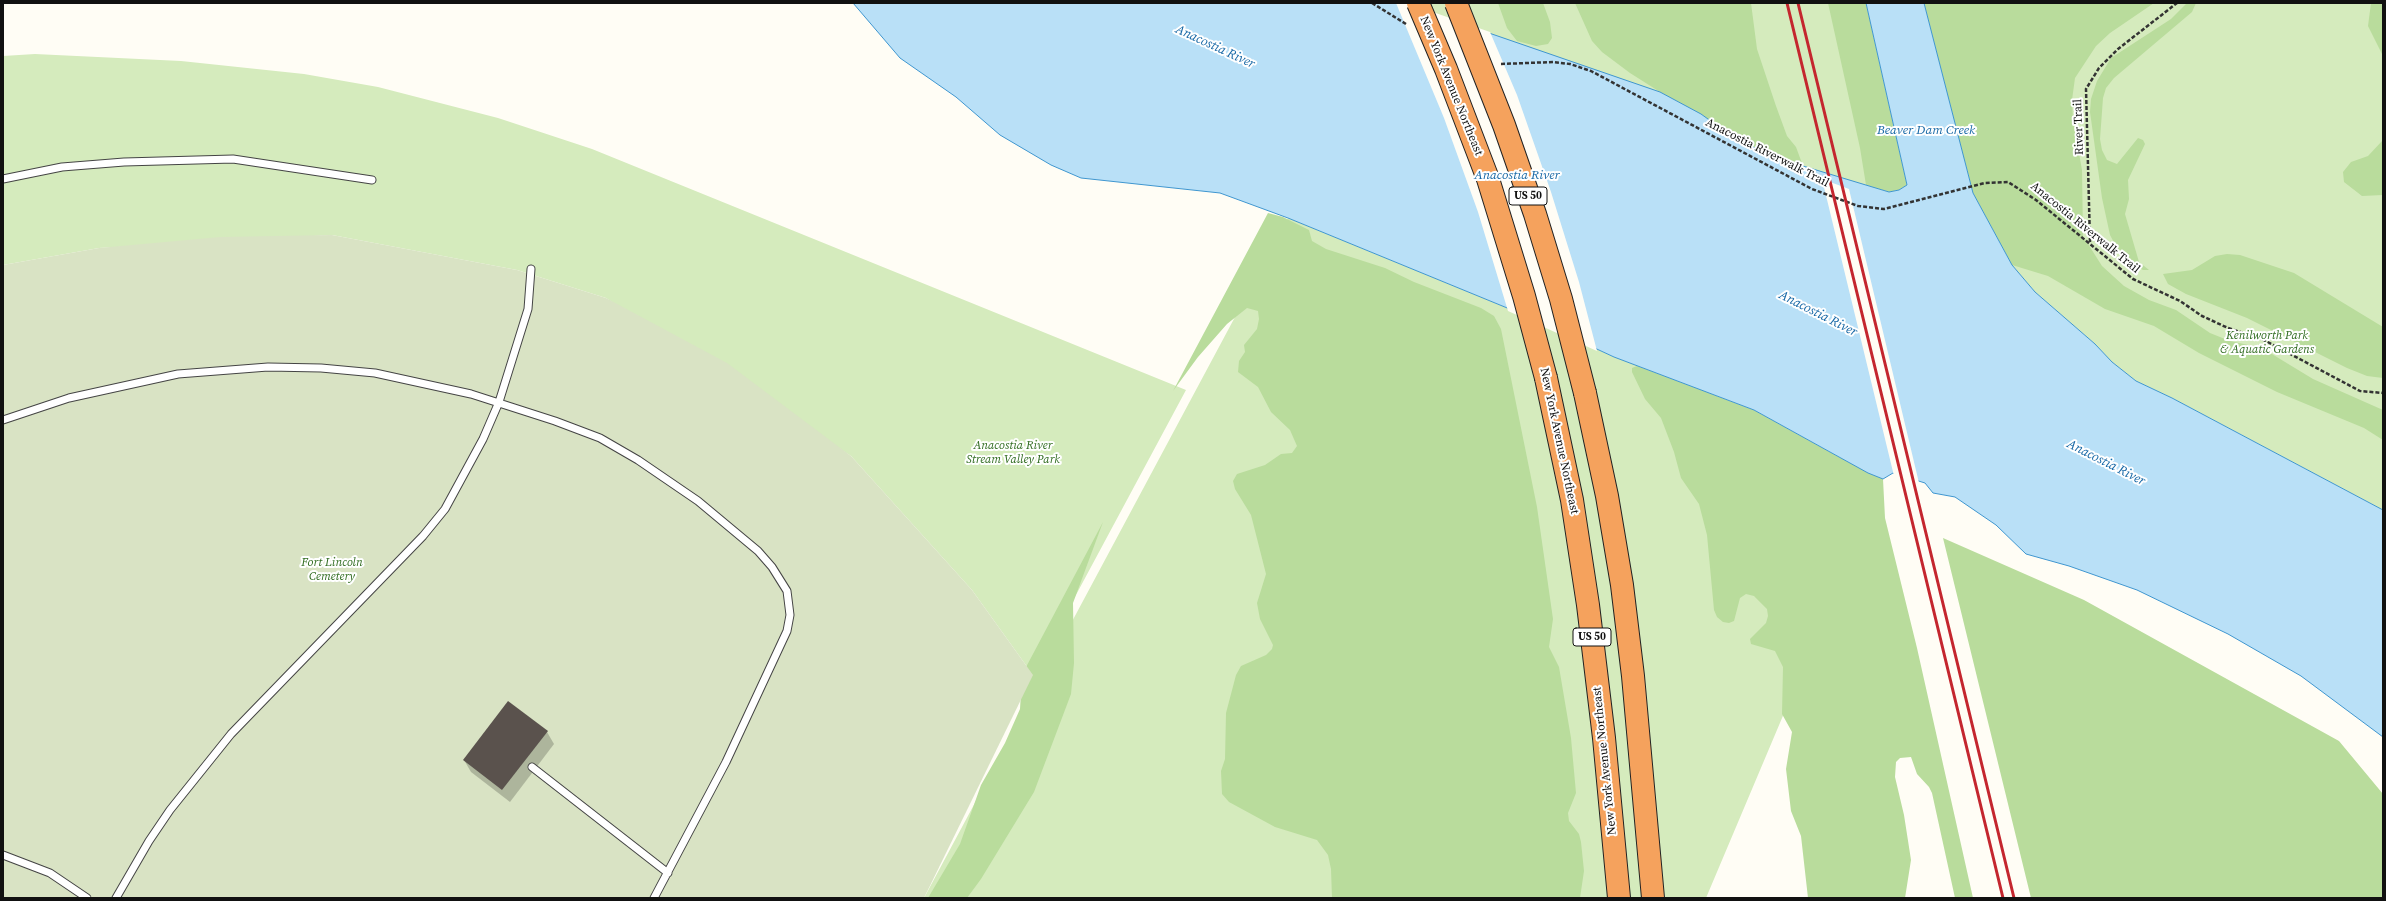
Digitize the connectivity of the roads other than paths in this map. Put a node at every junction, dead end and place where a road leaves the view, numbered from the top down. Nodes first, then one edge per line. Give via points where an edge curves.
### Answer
1 (1418, 3) edge
2 (1456, 3) edge
3 (3, 179) edge
4 (372, 180) dead end
5 (531, 268) dead end
6 (499, 402) junction
7 (3, 420) edge
8 (532, 767) dead end
9 (3, 855) edge
10 (668, 873) junction
11 (87, 898) edge
12 (116, 898) edge
13 (654, 898) edge
14 (1618, 898) edge
15 (1653, 898) edge

1 - 14 highway, New York Avenue Northeast / US 50, bridge via 1459,100 1490,186 1546,378 1572,500 1588,605 1604,738
2 - 15 highway, US 50, bridge via 1504,125 1535,214 1561,299 1585,393 1610,511 1622,585
3 - 4 lane via 62,167 124,162 233,159
5 - 6 lane via 528,309
6 - 7 lane via 429,383 375,373 268,367 192,372 141,381 69,398
6 - 10 lane via 600,438 657,472 698,501 758,551 780,577 787,591 790,615 787,631 726,762
6 - 12 lane via 483,439 445,509 423,536 231,734 170,810
8 - 10 lane
9 - 11 lane via 50,873
10 - 13 lane

